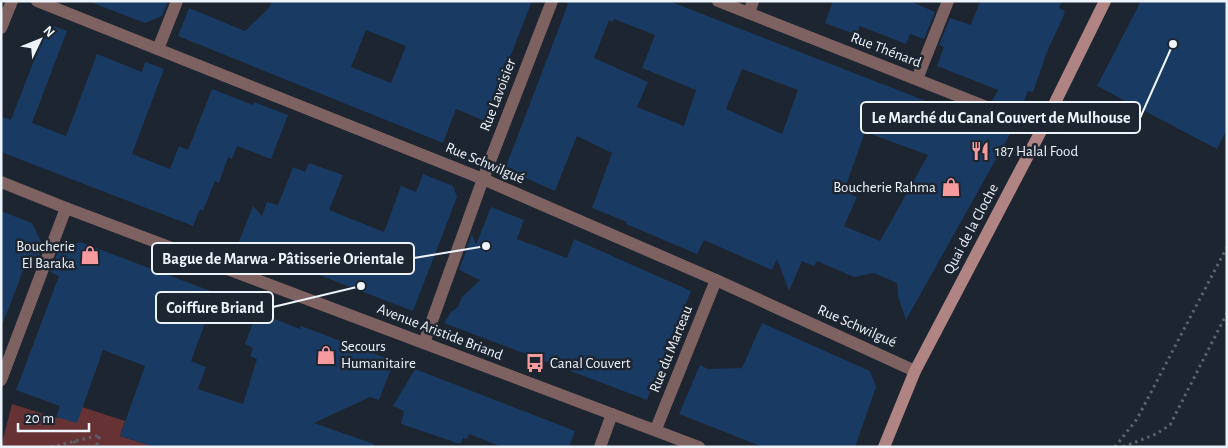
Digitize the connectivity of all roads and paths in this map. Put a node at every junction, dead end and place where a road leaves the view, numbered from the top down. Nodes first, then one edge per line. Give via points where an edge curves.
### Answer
1 (12, 1) edge
2 (37, 1) edge
3 (177, 1) edge
4 (552, 1) edge
5 (718, 1) edge
6 (948, 1) edge
7 (1105, 1) edge
8 (751, 7) edge
9 (1, 28) edge
10 (158, 49) junction
11 (918, 79) junction
12 (1042, 129) junction
13 (483, 179) junction
14 (1, 182) edge
15 (66, 208) junction
16 (1227, 247) edge
17 (716, 280) junction
18 (1227, 313) edge
19 (424, 343) junction
20 (915, 370) junction
21 (1, 380) edge
22 (612, 414) junction
23 (656, 430) junction
24 (74, 441) junction
25 (51, 447) edge
26 (78, 447) edge
27 (96, 447) edge
28 (600, 447) edge
29 (699, 447) edge
30 (884, 447) edge
31 (1115, 447) edge
32 (1123, 447) edge

1 - 9 street
2 - 10 street, Rue Schwilgué
3 - 10 street
4 - 13 street, Rue Lavoisier
5 - 8 street, Rue Thénard
6 - 11 street
7 - 12 street, Quai de la Cloche
8 - 11 street, Rue Thénard
10 - 13 street, Rue Schwilgué
11 - 12 street, Rue Thénard
12 - 20 street, Quai de la Cloche
13 - 17 street, Rue Schwilgué
13 - 19 street, Rue Lavoisier
14 - 15 street, Avenue Aristide Briand
15 - 19 street, Avenue Aristide Briand
15 - 21 street
16 - 31 path via 1137,419
17 - 20 street, Rue Schwilgué
17 - 23 street, Rue du Marteau
18 - 32 path via 1170,425
19 - 22 street, Avenue Aristide Briand
20 - 30 street, Quai de la Cloche
22 - 23 street, Avenue Aristide Briand
22 - 28 street
23 - 29 street, Avenue Aristide Briand
24 - 25 path
24 - 26 path
24 - 27 path via 100,436

